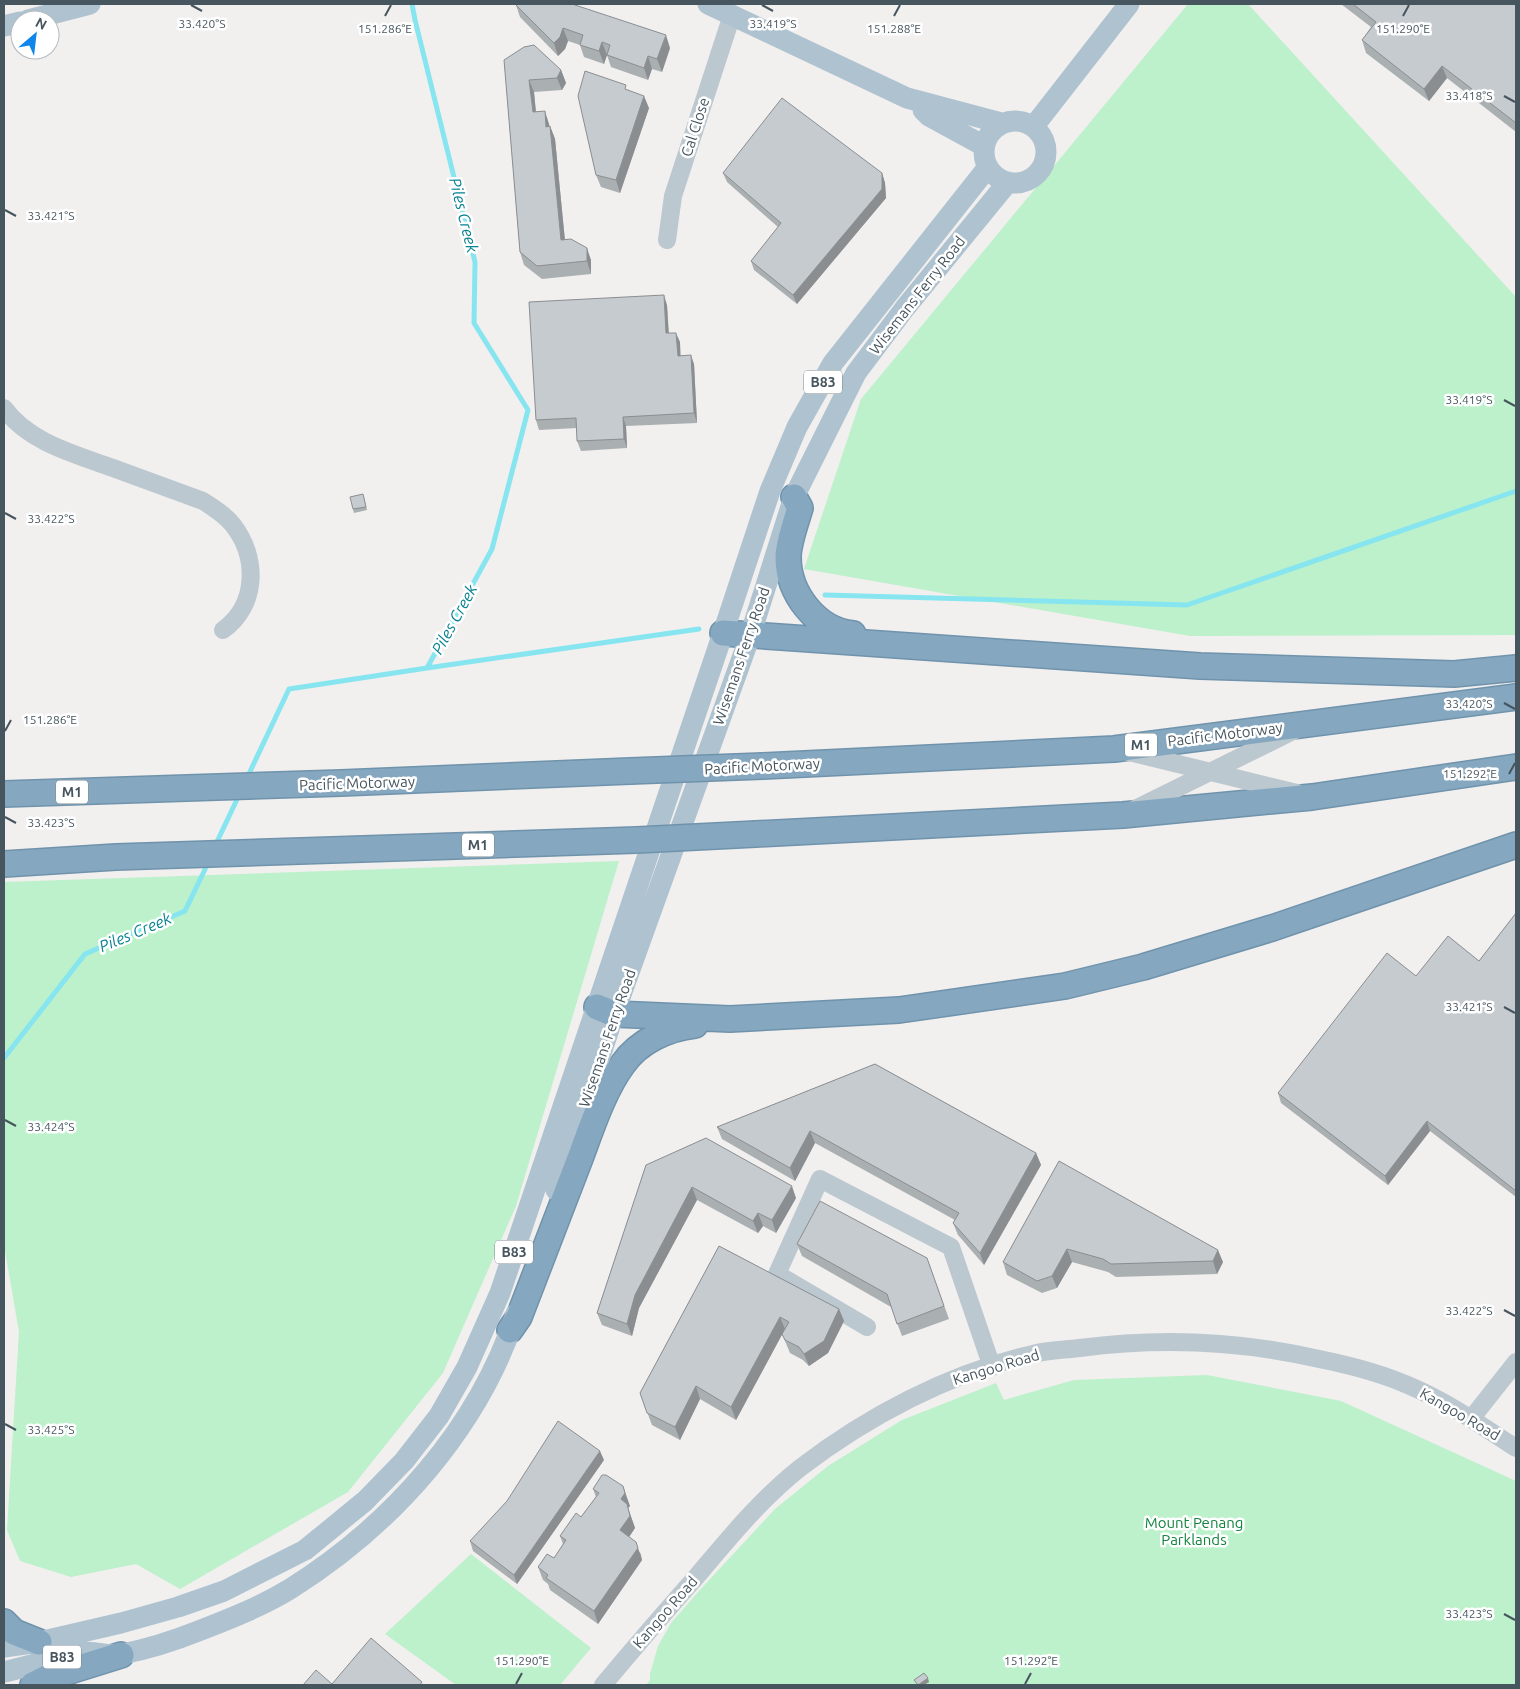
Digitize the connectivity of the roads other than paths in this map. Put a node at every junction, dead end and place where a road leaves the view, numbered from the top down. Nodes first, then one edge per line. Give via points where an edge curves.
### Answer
1 (90, 4) edge
2 (708, 4) edge
3 (1129, 4) edge
4 (60, 12) edge
5 (732, 14) junction
6 (907, 98) junction
7 (1001, 123) junction
8 (1034, 126) junction
9 (984, 146) junction
10 (988, 167) junction
11 (1008, 182) junction
12 (667, 240) dead end
13 (4, 408) edge
14 (794, 497) junction
15 (223, 630) dead end
16 (723, 633) junction
17 (750, 636) junction
18 (908, 645) junction
19 (1516, 668) edge
20 (1516, 696) edge
21 (1309, 723) junction
22 (1114, 749) junction
23 (1516, 767) edge
24 (1211, 772) junction
25 (4, 794) edge
26 (1312, 797) junction
27 (1123, 815) junction
28 (1516, 845) edge
29 (4, 864) edge
30 (605, 1011) junction
31 (730, 1019) junction
32 (867, 1327) dead end
33 (510, 1330) junction
34 (1516, 1362) edge
35 (992, 1366) junction
36 (1471, 1419) junction
37 (1516, 1448) edge
38 (4, 1622) edge
39 (39, 1642) junction
40 (4, 1647) edge
41 (120, 1655) junction
42 (4, 1672) edge
43 (33, 1685) edge
44 (603, 1685) edge

1 - 4 main road
2 - 5 main road
3 - 8 main road
5 - 6 main road
5 - 12 street, Cal Close via 673,196
6 - 7 main road
6 - 9 main road via 929,116
7 - 8 main road via 1018,120
7 - 9 main road via 990,133
8 - 11 main road via 1043,137 1047,151 1044,165 1035,176 1022,182
9 - 10 main road
10 - 11 main road via 996,177
10 - 16 main road, Wisemans Ferry Road / B83 via 833,363 798,427 770,490
11 - 14 main road, Wisemans Ferry Road / B83 via 856,373
13 - 15 street via 12,420 34,435 203,501 233,525 249,559 251,584 241,612
14 - 17 main road, Wisemans Ferry Road / B83
14 - 18 highway via 800,508 788,554 789,567 797,593 808,610 824,624 842,633 904,638
16 - 17 highway
16 - 30 main road, Wisemans Ferry Road / B83
17 - 18 highway
17 - 30 main road, Wisemans Ferry Road / B83
18 - 19 highway via 1210,666 1454,674
20 - 21 highway, Pacific Motorway / M1
21 - 22 highway, Pacific Motorway / M1
21 - 24 street
22 - 24 street
22 - 25 highway, Pacific Motorway / M1, bridge via 341,784
23 - 26 highway, M1
24 - 26 street
24 - 27 street
26 - 27 highway, M1
27 - 29 highway, M1, bridge via 637,840 116,857
28 - 31 highway via 1262,931 1143,967 1065,986 898,1010
30 - 31 highway
30 - 33 main road, Wisemans Ferry Road / B83
30 - 39 main road, Wisemans Ferry Road / B83 via 485,1331 439,1416 404,1461 366,1501 305,1550 224,1591 150,1615
31 - 33 highway via 726,1024 669,1030 642,1044 623,1063 597,1115 520,1317
32 - 35 street via 777,1274 820,1179 950,1247
33 - 41 main road, Wisemans Ferry Road / B83 via 460,1428 421,1478 360,1538 314,1573 263,1604 182,1637
34 - 36 street
35 - 36 street, Kangoo Road via 1034,1354 1121,1343 1224,1343 1295,1353 1382,1375 1435,1397
35 - 44 street, Kangoo Road via 936,1386 892,1408 798,1470 745,1521
36 - 37 street, Kangoo Road
38 - 39 highway via 14,1632
39 - 40 main road, Wisemans Ferry Road / B83
41 - 42 main road, Wisemans Ferry Road / B83 via 81,1652
41 - 43 highway

